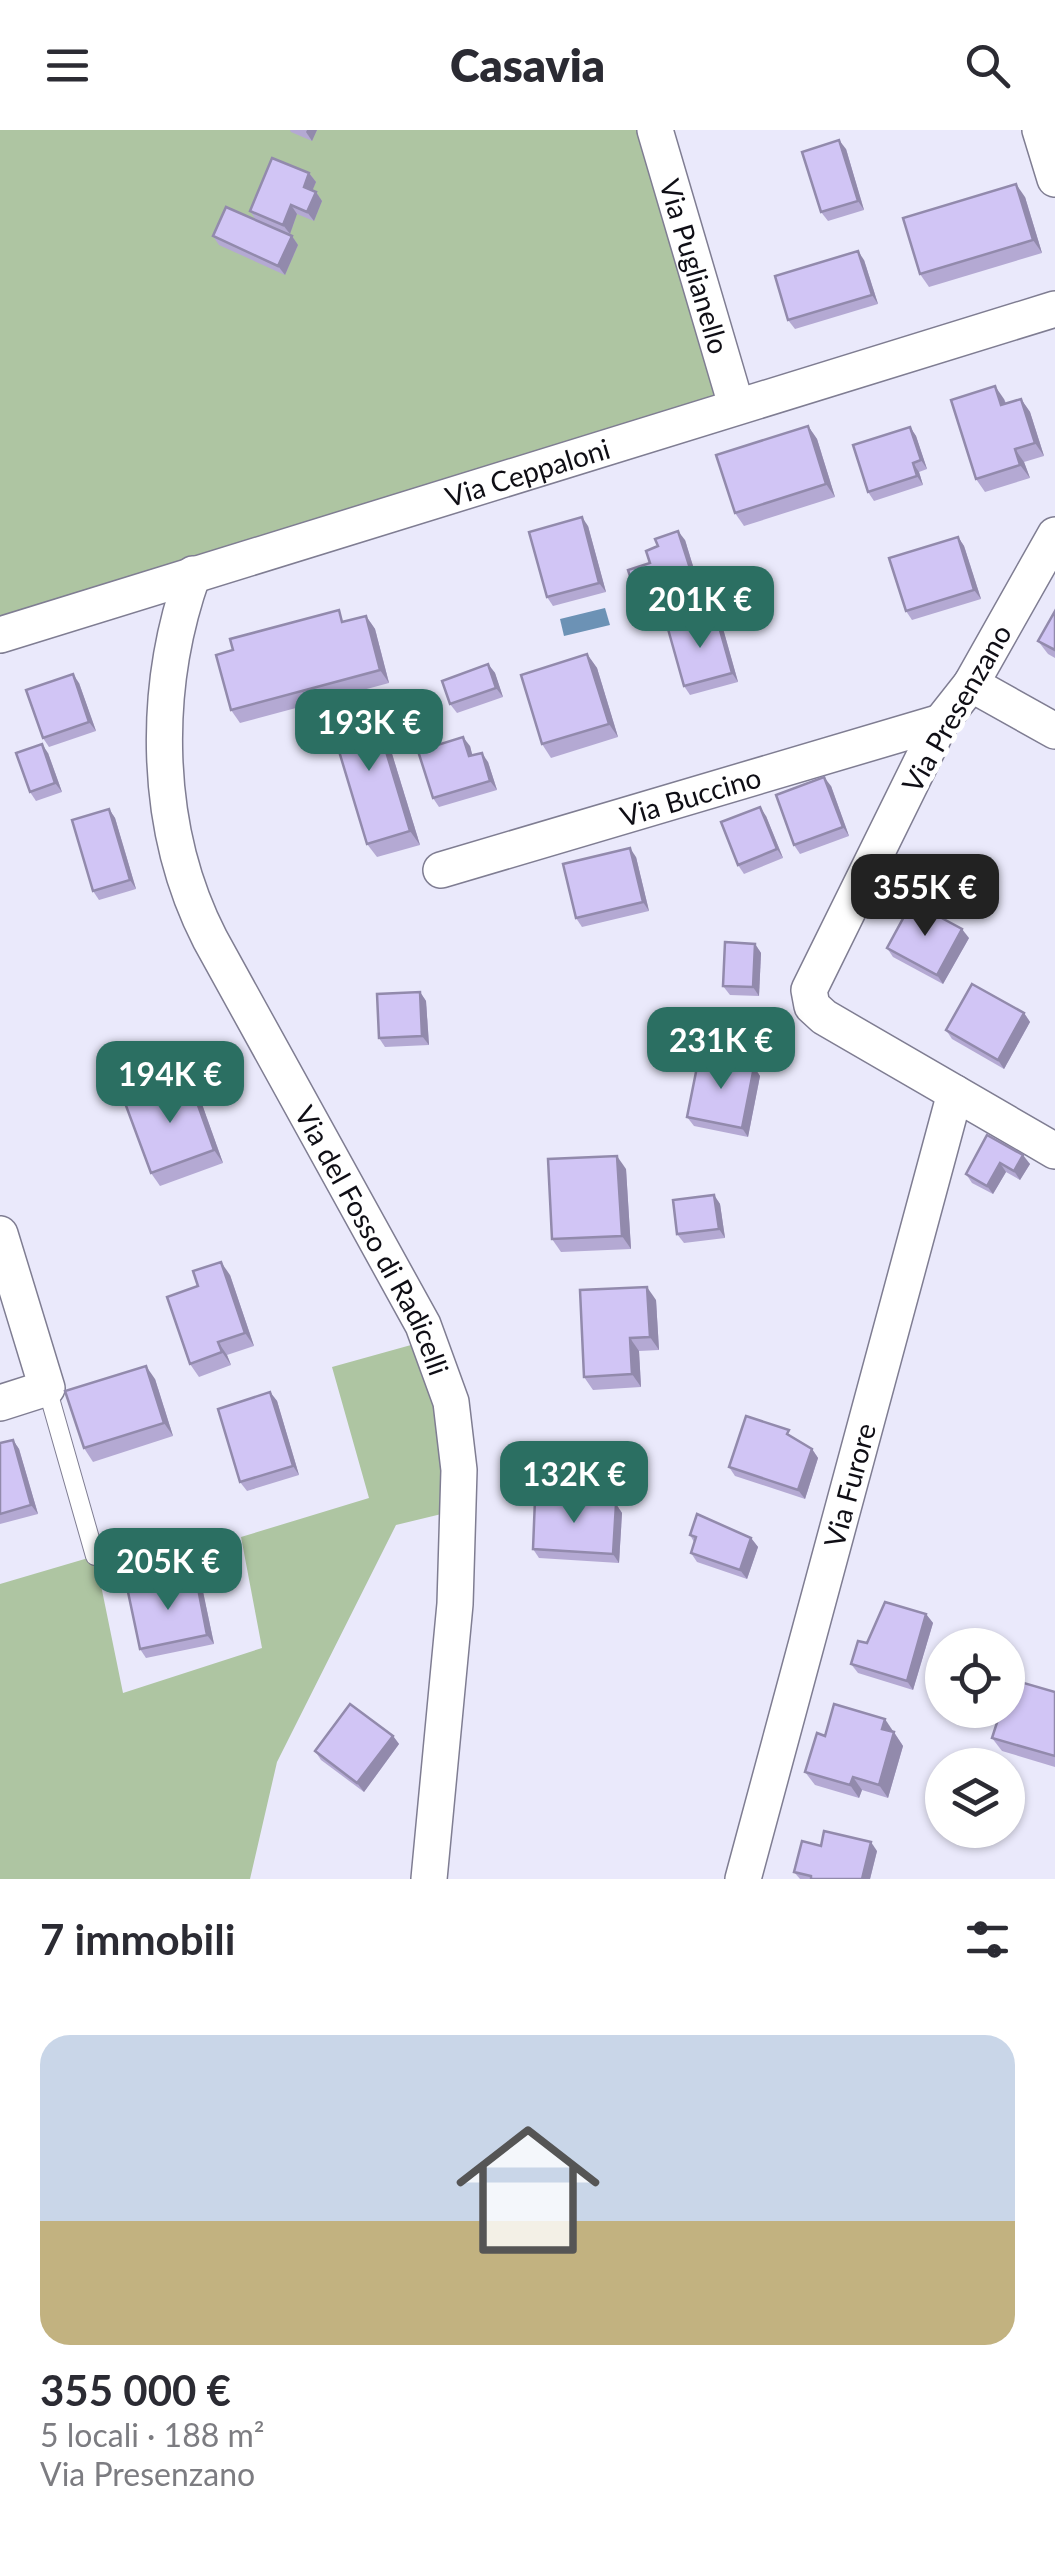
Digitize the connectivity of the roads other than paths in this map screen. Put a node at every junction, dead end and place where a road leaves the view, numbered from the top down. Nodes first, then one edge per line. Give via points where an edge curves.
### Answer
1 (655, 130) edge
2 (1040, 130) edge
3 (1055, 178) edge
4 (1055, 309) edge
5 (736, 405) junction
6 (1055, 535) edge
7 (193, 574) junction
8 (0, 635) edge
9 (971, 684) junction
10 (941, 722) junction
11 (1055, 731) edge
12 (440, 870) dead end
13 (955, 1093) junction
14 (1055, 1151) edge
15 (0, 1234) edge
16 (47, 1388) junction
17 (0, 1403) edge
18 (94, 1556) dead end
19 (430, 1879) edge
20 (743, 1879) edge

1 - 5 street, Via Puglianello
2 - 3 street
4 - 5 street, Via Ceppaloni
5 - 7 street, Via Ceppaloni
6 - 9 street, Via Presenzano
7 - 8 street, Via Ceppaloni
7 - 19 street, Via del Fosso di Radicelli via 173,635 164,703 167,774 186,876 210,939 423,1325 454,1418 455,1604
9 - 10 street, Via Presenzano
9 - 11 street
10 - 12 street, Via Buccino
10 - 13 street, Via Presenzano via 809,990 824,1018
13 - 14 street, Via Presenzano
13 - 20 street, Via Furore
15 - 16 street
16 - 17 street
16 - 18 lane

